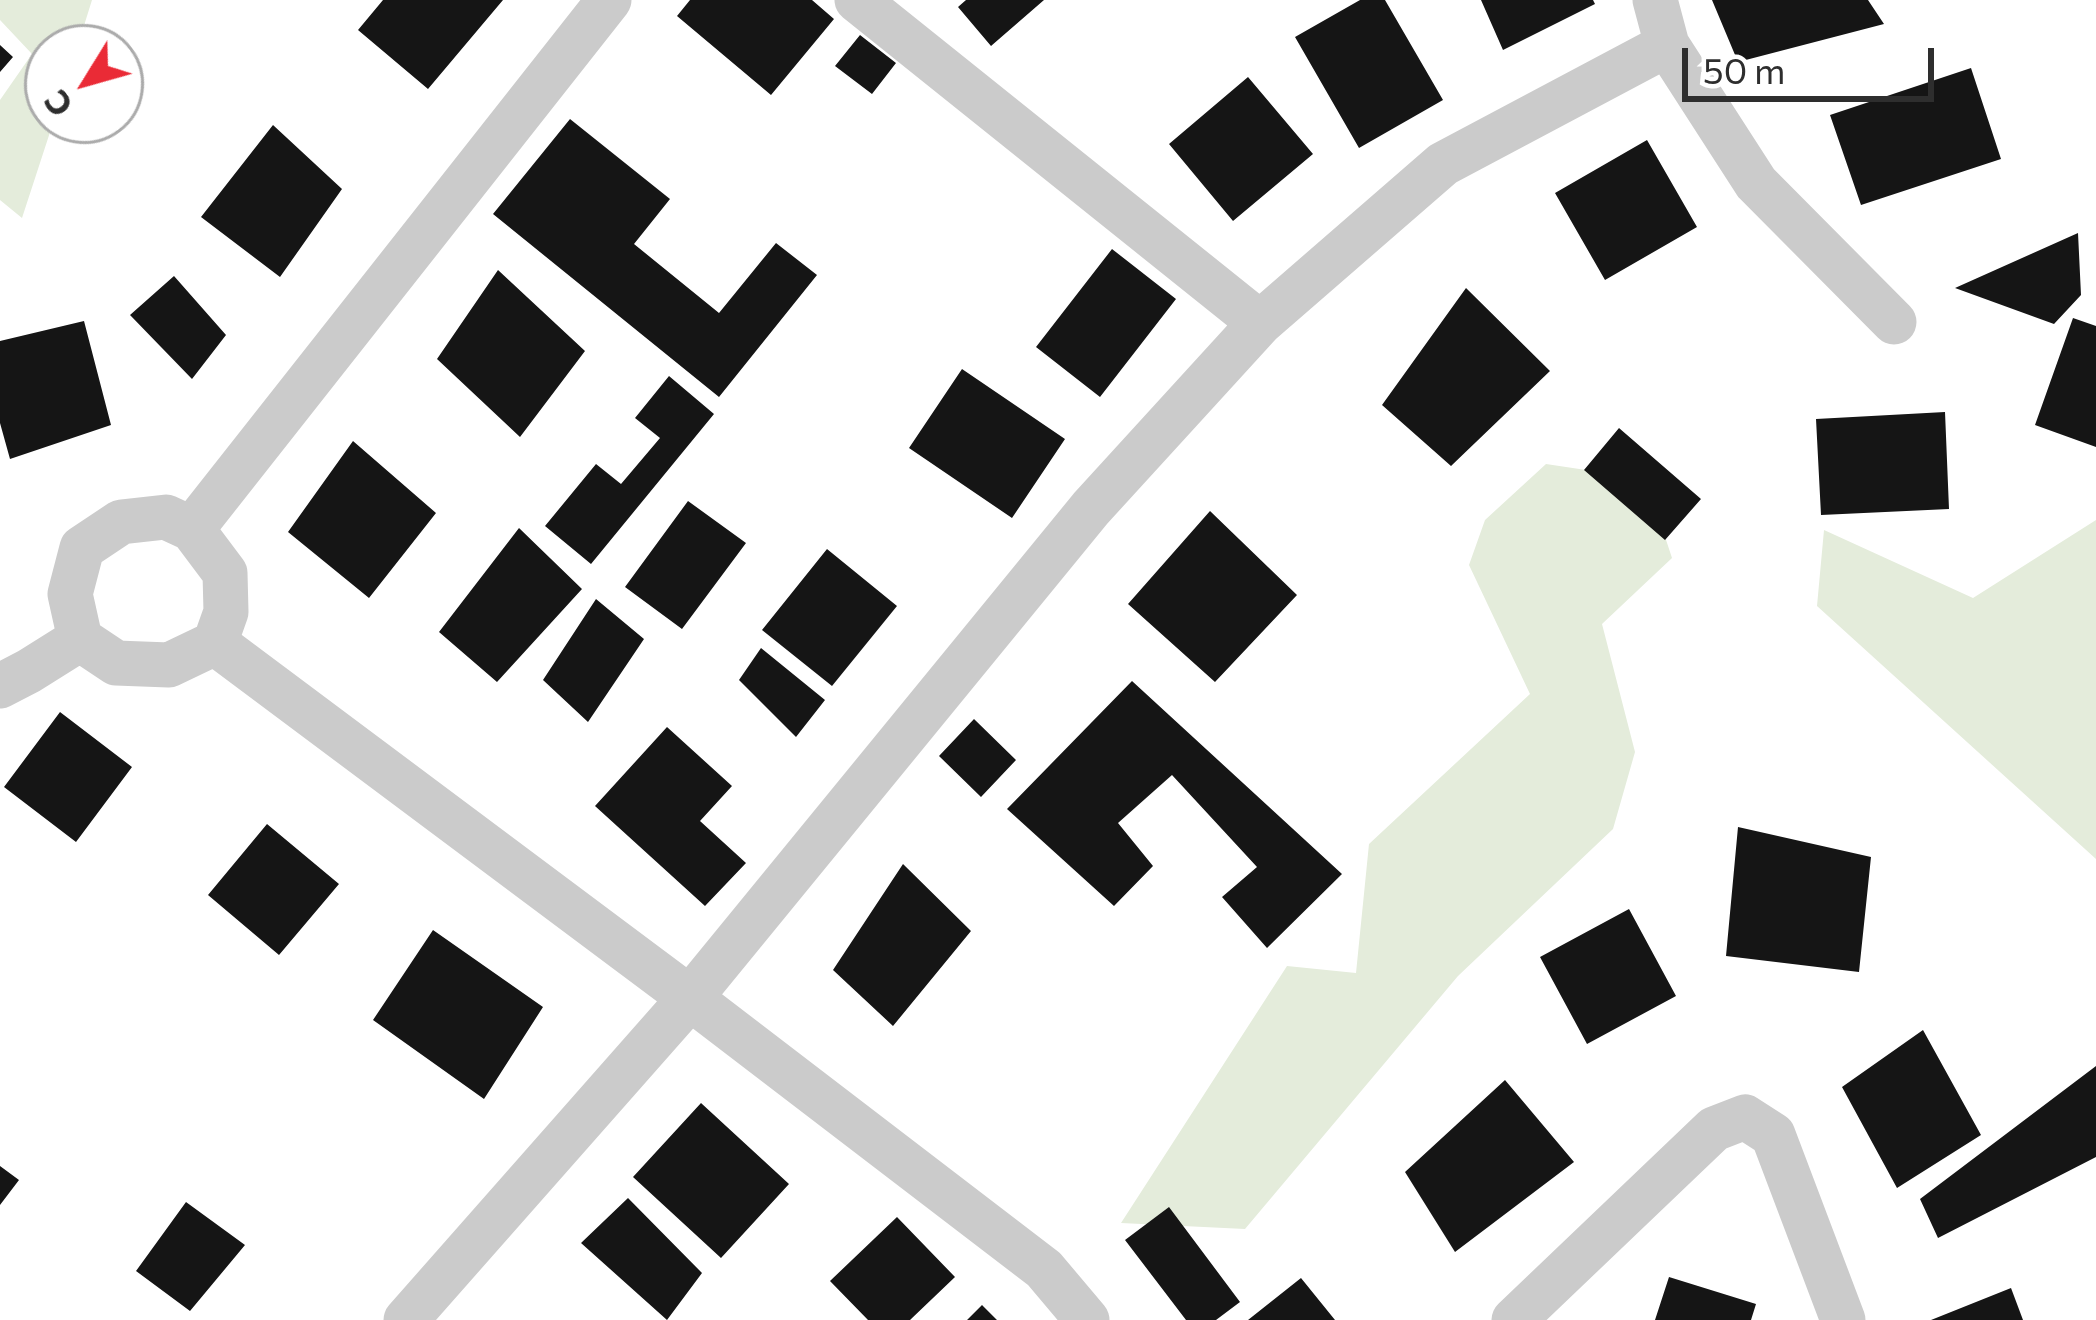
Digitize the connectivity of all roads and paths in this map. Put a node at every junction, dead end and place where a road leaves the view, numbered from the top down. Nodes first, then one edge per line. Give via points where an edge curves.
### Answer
1 (609, 0) edge
2 (857, 0) edge
3 (1655, 0) edge
4 (1667, 45) junction
5 (1894, 322) dead end
6 (1260, 323) junction
7 (192, 530) junction
8 (80, 639) junction
9 (215, 643) junction
10 (10, 669) edge
11 (690, 998) junction
12 (406, 1320) edge
13 (1088, 1320) edge
14 (1514, 1320) edge
15 (1843, 1320) edge

1 - 7 street
2 - 6 street
3 - 4 street
4 - 5 street via 1756,183
4 - 6 street via 1443,164
6 - 11 street via 1091,508
7 - 8 street via 166,517 122,522 82,548 70,594
7 - 9 street via 225,572 226,612
8 - 9 street via 116,663 169,665
8 - 10 street
9 - 11 street
11 - 12 street
11 - 13 street via 1045,1269
14 - 15 street via 1714,1130 1745,1117 1773,1135

